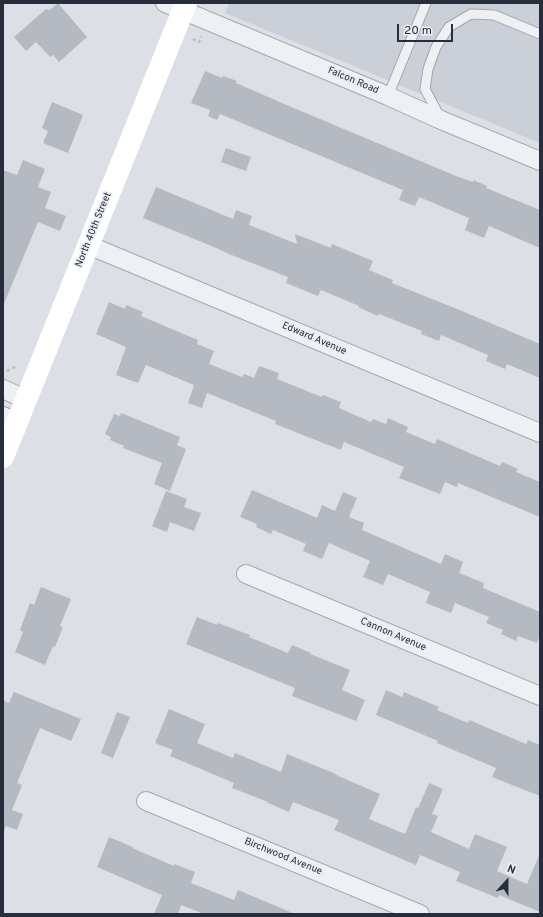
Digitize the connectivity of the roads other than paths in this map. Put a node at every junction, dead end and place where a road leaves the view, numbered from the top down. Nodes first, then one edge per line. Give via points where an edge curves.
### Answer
1 (426, 3) edge
2 (178, 5) edge
3 (540, 34) edge
4 (388, 96) junction
5 (441, 120) junction
6 (540, 161) edge
7 (88, 246) junction
8 (3, 389) edge
9 (26, 400) junction
10 (10, 419) edge
11 (540, 433) edge
12 (3, 457) edge
13 (246, 574) dead end
14 (540, 696) edge
15 (146, 801) dead end
16 (420, 914) edge

1 - 4 lane
2 - 4 street, Falcon Road via 214,23
2 - 7 street, North 40th Street
3 - 5 lane via 494,15 471,14 449,27 436,48 428,69 425,89
4 - 5 street, Falcon Road
5 - 6 street, Falcon Road
7 - 9 street, North 40th Street
7 - 11 street, Edward Avenue
8 - 9 street
9 - 10 street, North 40th Street
10 - 12 street, North 40th Street
13 - 14 street, Cannon Avenue
15 - 16 street, Birchwood Avenue

